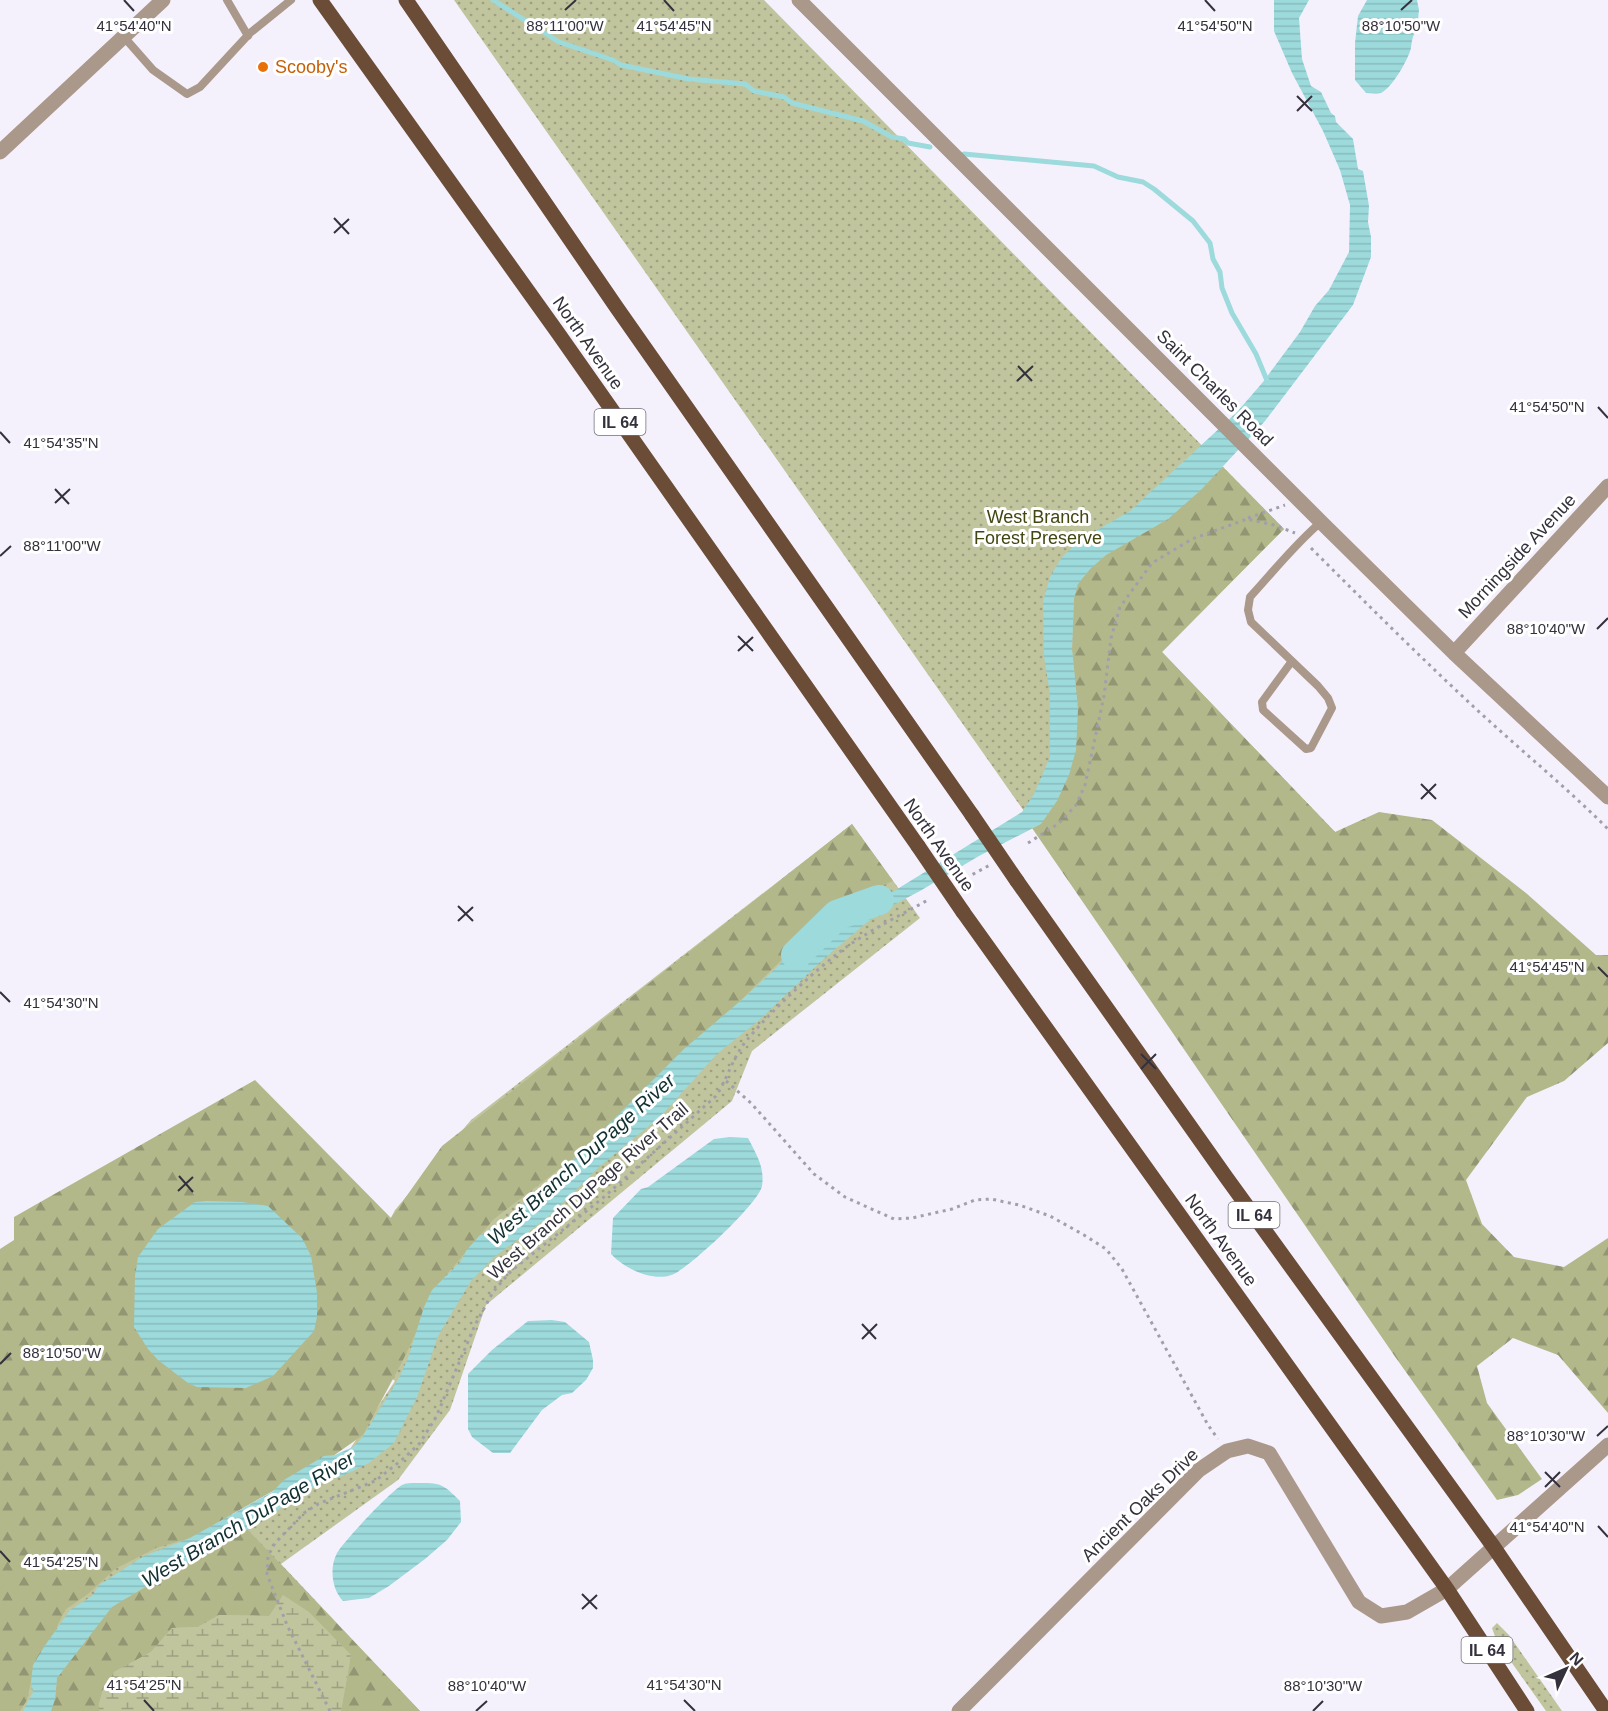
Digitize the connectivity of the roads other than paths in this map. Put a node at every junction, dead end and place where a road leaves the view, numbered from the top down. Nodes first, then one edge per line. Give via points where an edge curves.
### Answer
1 (163, 0) edge
2 (227, 0) edge
3 (291, 0) edge
4 (320, 0) edge
5 (406, 0) edge
6 (799, 0) edge
7 (248, 36) junction
8 (124, 37) junction
9 (0, 152) edge
10 (1608, 486) edge
11 (1321, 522) junction
12 (1454, 653) junction
13 (1292, 661) junction
14 (1608, 797) edge
15 (1608, 1445) edge
16 (1493, 1546) junction
17 (1447, 1589) junction
18 (959, 1711) edge
19 (1527, 1711) edge
20 (1606, 1711) edge

1 - 8 street
2 - 7 lane
3 - 7 lane
4 - 17 main road, North Avenue / IL 64, bridge via 963,912
5 - 16 main road, IL 64, bridge via 1017,881
6 - 11 street, Saint Charles Road
7 - 8 lane via 200,87 187,94 153,70
8 - 9 street
10 - 12 street, Morningside Avenue
11 - 12 street, Saint Charles Road
11 - 13 lane via 1301,539 1248,602 1251,622
12 - 14 street, Saint Charles Road
13 - 13 lane via 1318,686 1332,708 1311,748 1306,749 1263,710 1262,702
15 - 16 street, Ancient Oaks Drive
16 - 17 street, Ancient Oaks Drive
16 - 20 main road, IL 64
17 - 18 street, Ancient Oaks Drive via 1407,1612 1381,1616 1359,1602 1269,1453 1248,1446 1227,1451 1199,1470
17 - 19 main road, North Avenue / IL 64

